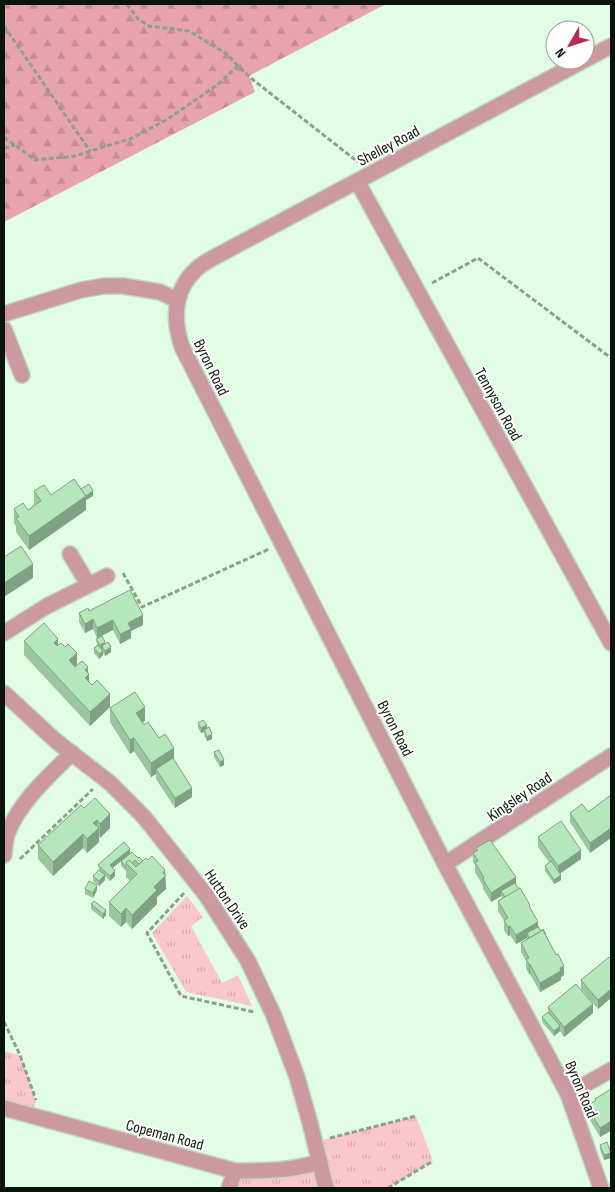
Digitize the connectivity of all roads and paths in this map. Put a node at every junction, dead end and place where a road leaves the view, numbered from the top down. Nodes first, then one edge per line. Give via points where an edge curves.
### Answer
1 (127, 4) edge
2 (4, 26) edge
3 (611, 46) edge
4 (238, 66) junction
5 (4, 137) edge
6 (15, 146) junction
7 (4, 148) edge
8 (90, 151) junction
9 (373, 173) junction
10 (357, 181) junction
11 (185, 282) joint
12 (417, 291) junction
13 (177, 300) junction
14 (4, 314) edge
15 (4, 329) edge
16 (611, 358) edge
17 (22, 375) dead end
18 (283, 543) junction
19 (70, 554) dead end
20 (107, 576) joint
21 (88, 584) junction
22 (4, 633) edge
23 (611, 643) edge
24 (4, 693) edge
25 (72, 753) junction
26 (611, 756) edge
27 (104, 778) junction
28 (4, 855) edge
29 (18, 861) dead end
30 (445, 864) junction
31 (196, 881) junction
32 (274, 1016) junction
33 (4, 1022) edge
34 (611, 1070) edge
35 (568, 1094) junction
36 (4, 1108) edge
37 (416, 1116) dead end
38 (43, 1120) junction
39 (315, 1142) junction
40 (433, 1160) dead end
41 (320, 1162) junction
42 (235, 1171) junction
43 (229, 1188) edge
44 (326, 1188) edge
45 (388, 1188) edge
46 (601, 1188) edge

1 - 4 path via 138,19 149,26 190,31 227,54
2 - 8 path
3 - 9 street, Shelley Road
4 - 8 path via 168,119 132,138
4 - 9 path
5 - 6 path
6 - 7 path
6 - 8 path via 35,160 75,156
9 - 10 street, Shelley Road
10 - 11 street, Shelley Road via 200,266
10 - 12 street, Tennyson Road
11 - 13 street, Byron Road
12 - 16 path via 478,258
12 - 23 street, Tennyson Road
13 - 14 street via 160,292 104,286 80,290
13 - 18 street, Byron Road via 177,332 182,347
15 - 17 street
18 - 20 path via 142,607 122,570
18 - 30 street, Byron Road
19 - 21 street
20 - 21 street
21 - 22 street
24 - 25 street, Hutton Drive
25 - 27 street, Hutton Drive
25 - 28 street via 41,783 20,810 8,833
26 - 30 street, Kingsley Road
27 - 29 path
27 - 31 street, Hutton Drive via 144,817
30 - 35 street, Byron Road
31 - 32 street, Hutton Drive via 248,961
31 - 32 path via 147,932 181,996
32 - 39 street, Hutton Drive via 297,1077
33 - 38 path via 20,1055
34 - 35 street
35 - 46 street, Byron Road
36 - 38 street, Copeman Road
37 - 39 path
38 - 42 street, Copeman Road
39 - 41 street, Hutton Drive
40 - 45 path
41 - 42 street, Copeman Road via 296,1169
41 - 44 street, Hutton Drive
42 - 43 street

